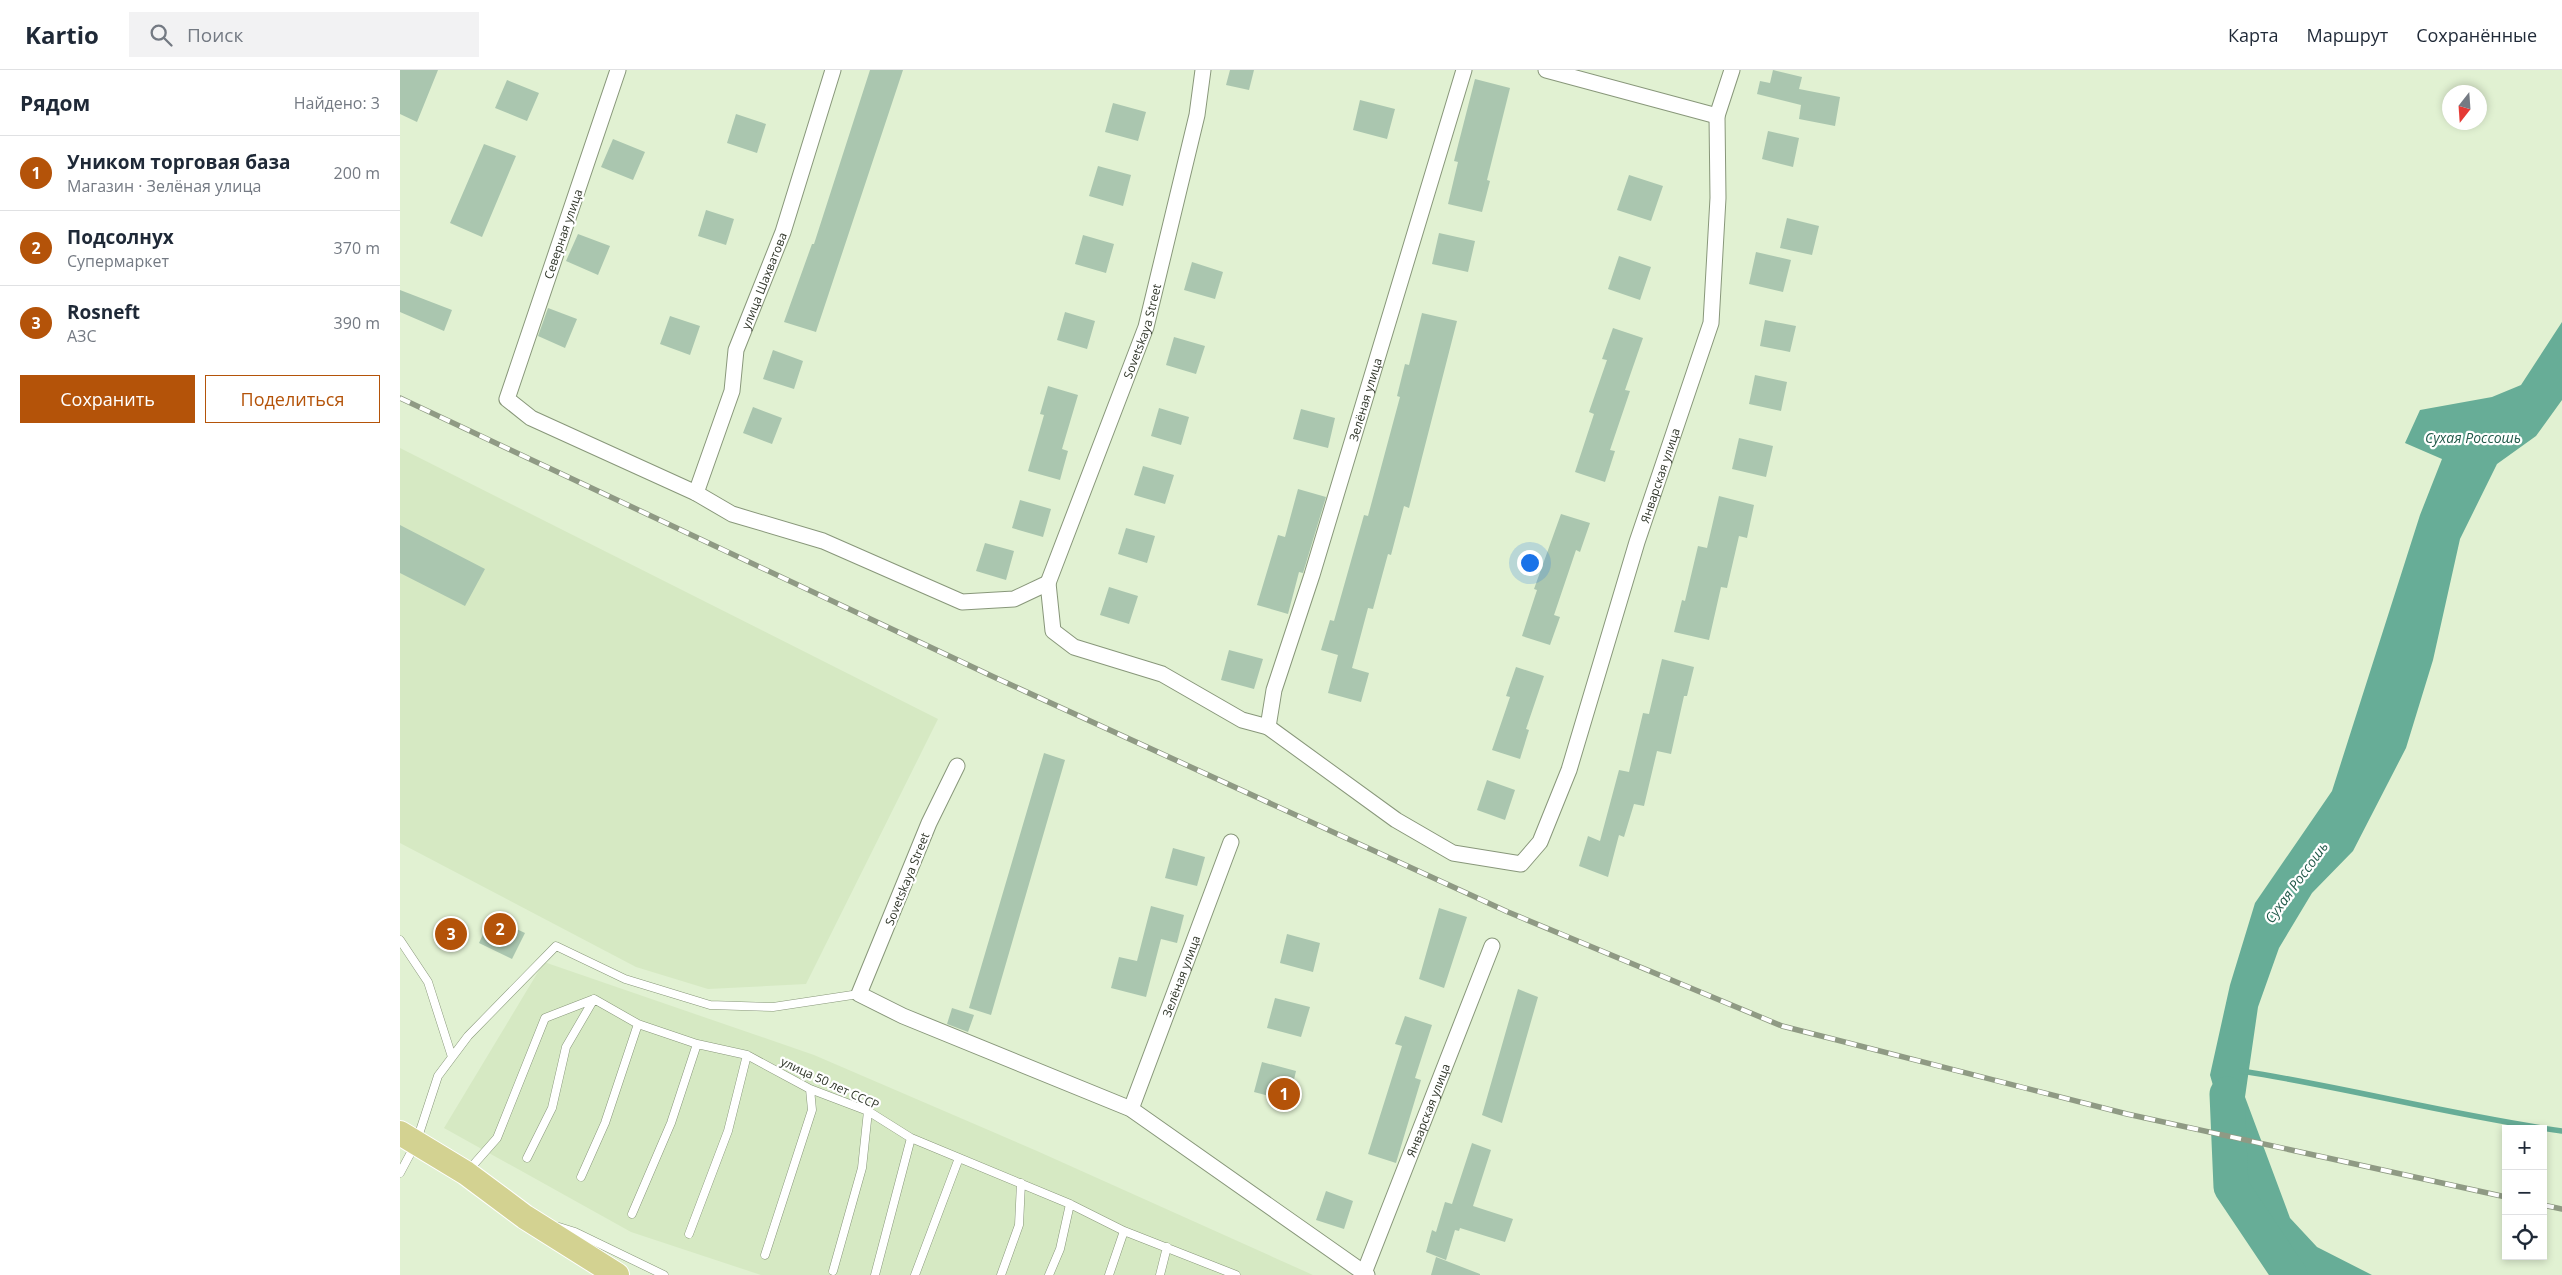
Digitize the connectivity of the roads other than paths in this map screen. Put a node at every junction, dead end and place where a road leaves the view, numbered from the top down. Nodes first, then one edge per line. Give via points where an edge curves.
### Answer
1 (618, 70) edge
2 (833, 70) edge
3 (1203, 70) edge
4 (1464, 70) edge
5 (1546, 70) edge
6 (1732, 70) edge
7 (1717, 116) junction
8 (696, 493) junction
9 (1048, 583) junction
10 (1268, 727) junction
11 (958, 766) dead end
12 (1231, 842) dead end
13 (400, 940) edge
14 (1492, 946) dead end
15 (859, 994) junction
16 (594, 999) junction
17 (638, 1024) junction
18 (697, 1044) junction
19 (747, 1055) junction
20 (452, 1057) junction
21 (810, 1089) junction
22 (1132, 1110) junction
23 (868, 1111) junction
24 (408, 1138) edge
25 (911, 1138) junction
26 (527, 1158) dead end
27 (959, 1158) junction
28 (400, 1173) edge
29 (466, 1173) junction
30 (581, 1177) dead end
31 (1021, 1183) junction
32 (1070, 1204) junction
33 (632, 1214) dead end
34 (525, 1217) junction
35 (1124, 1231) junction
36 (690, 1234) dead end
37 (1167, 1247) junction
38 (765, 1255) dead end
39 (833, 1271) dead end
40 (1227, 1273) edge
41 (1366, 1274) edge
42 (617, 1275) edge
43 (664, 1275) edge
44 (875, 1275) edge
45 (916, 1275) edge
46 (1001, 1275) edge
47 (1049, 1275) edge
48 (1109, 1275) edge
49 (1160, 1275) edge
50 (1236, 1275) edge

1 - 8 street, Северная улица via 507,398 531,418
2 - 8 street, улица Шахватова via 783,232 736,350 732,391
3 - 9 street, Sovetskaya Street via 1197,115 1146,327
4 - 10 street, Зелёная улица via 1312,575 1274,690
5 - 7 street
6 - 7 street, Январская улица
7 - 10 street, Январская улица via 1718,198 1712,323 1636,542 1569,770 1540,842 1521,864 1453,853 1396,820
8 - 9 street via 732,514 823,541 962,602 1014,599
9 - 10 street via 1053,631 1074,647 1162,674 1242,720
11 - 15 street, Sovetskaya Street via 929,823
12 - 22 street, Зелёная улица
13 - 20 lane via 428,982
14 - 41 street, Январская улица
15 - 20 lane via 773,1007 710,1005 625,980 556,946 468,1036
15 - 22 street via 903,1016
16 - 17 lane, улица 50 лет СССР
16 - 26 lane via 566,1047 552,1108
16 - 29 lane via 545,1018 497,1138
17 - 18 lane, улица 50 лет СССР
17 - 30 lane via 605,1123
18 - 19 lane, улица 50 лет СССР
18 - 33 lane via 671,1123
19 - 21 lane, улица 50 лет СССР
19 - 36 lane via 728,1131
20 - 24 lane via 438,1076
21 - 23 lane, улица 50 лет СССР
21 - 38 lane via 812,1110
22 - 41 street
23 - 25 lane, улица 50 лет СССР
23 - 39 lane via 862,1168
24 - 28 lane
24 - 29 main road
25 - 27 lane, улица 50 лет СССР
25 - 44 lane
27 - 31 lane, улица 50 лет СССР
27 - 45 lane
29 - 34 main road
31 - 32 lane, улица 50 лет СССР
31 - 46 lane via 1019,1225
32 - 35 lane, улица 50 лет СССР
32 - 47 lane via 1060,1249
34 - 42 main road
34 - 43 lane via 575,1232
35 - 37 lane, улица 50 лет СССР
35 - 48 lane
37 - 40 lane, улица 50 лет СССР
37 - 49 lane
40 - 50 lane, улица 50 лет СССР

